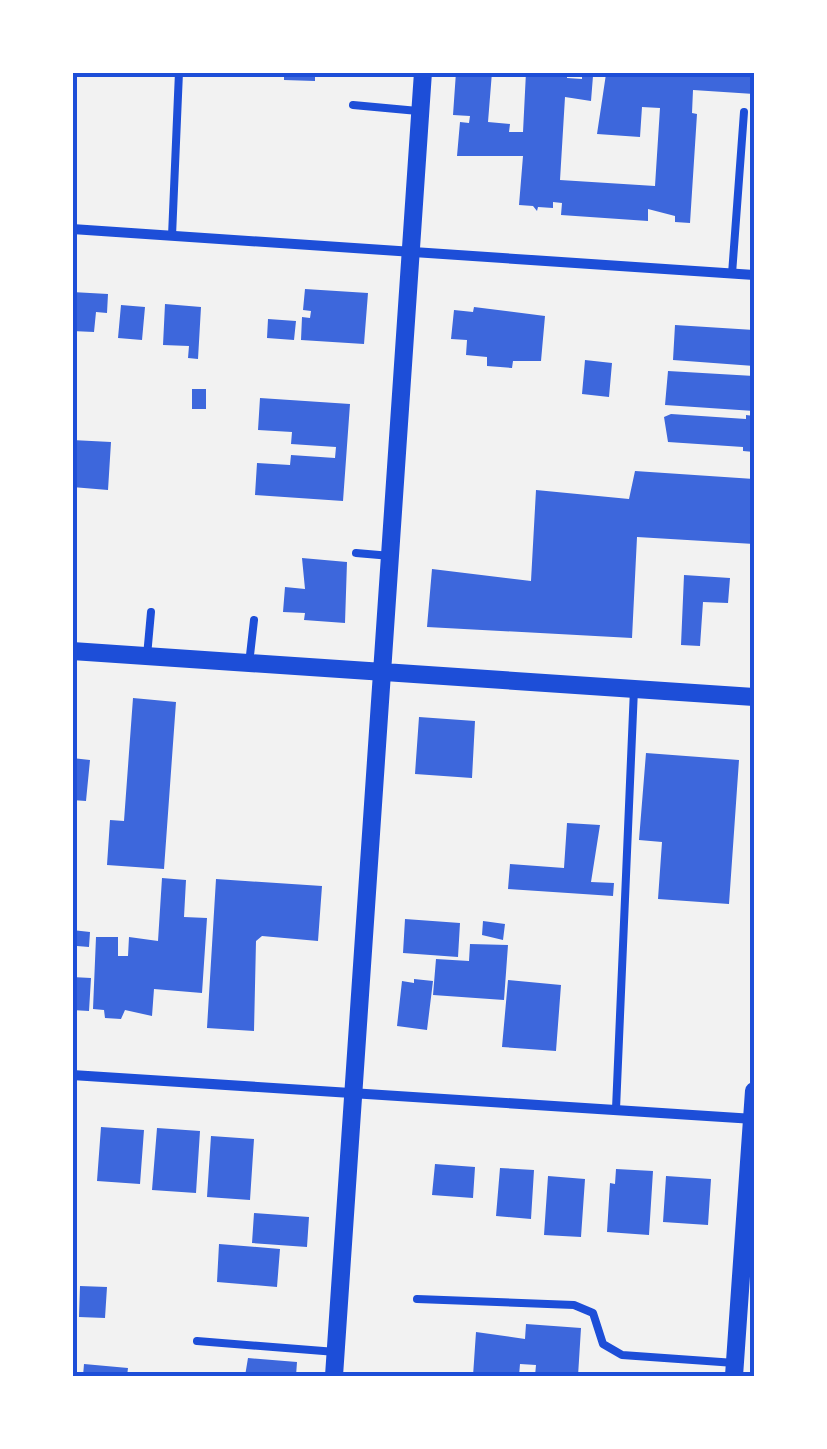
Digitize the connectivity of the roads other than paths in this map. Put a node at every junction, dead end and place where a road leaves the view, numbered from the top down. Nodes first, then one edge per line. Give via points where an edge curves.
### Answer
1 (180, 72) edge
2 (423, 72) edge
3 (352, 105) dead end
4 (420, 111) junction
5 (744, 112) dead end
6 (72, 229) edge
7 (172, 236) junction
8 (410, 252) junction
9 (732, 274) junction
10 (754, 275) edge
11 (356, 553) dead end
12 (391, 556) junction
13 (151, 612) dead end
14 (254, 620) dead end
15 (72, 651) edge
16 (147, 656) junction
17 (249, 664) junction
18 (382, 672) junction
19 (634, 689) junction
20 (754, 697) edge
21 (72, 1075) edge
22 (754, 1091) edge
23 (352, 1093) junction
24 (616, 1108) junction
25 (754, 1119) edge
26 (418, 1299) dead end
27 (197, 1342) dead end
28 (336, 1352) junction
29 (735, 1370) edge
30 (334, 1376) edge

1 - 7 lane
2 - 4 street
3 - 4 lane
4 - 8 street
5 - 9 lane
6 - 7 street
7 - 8 street
8 - 9 street
8 - 12 street
9 - 10 street
11 - 12 lane
12 - 18 street
13 - 16 lane
14 - 17 lane
15 - 16 street
16 - 17 street
17 - 18 street
18 - 19 street
18 - 23 street
19 - 20 street
19 - 24 lane
21 - 23 street
22 - 25 street
23 - 24 street
23 - 28 street
24 - 25 street
25 - 29 street
26 - 29 lane via 574,1305 593,1313 603,1344 622,1355
27 - 28 lane
28 - 30 street

